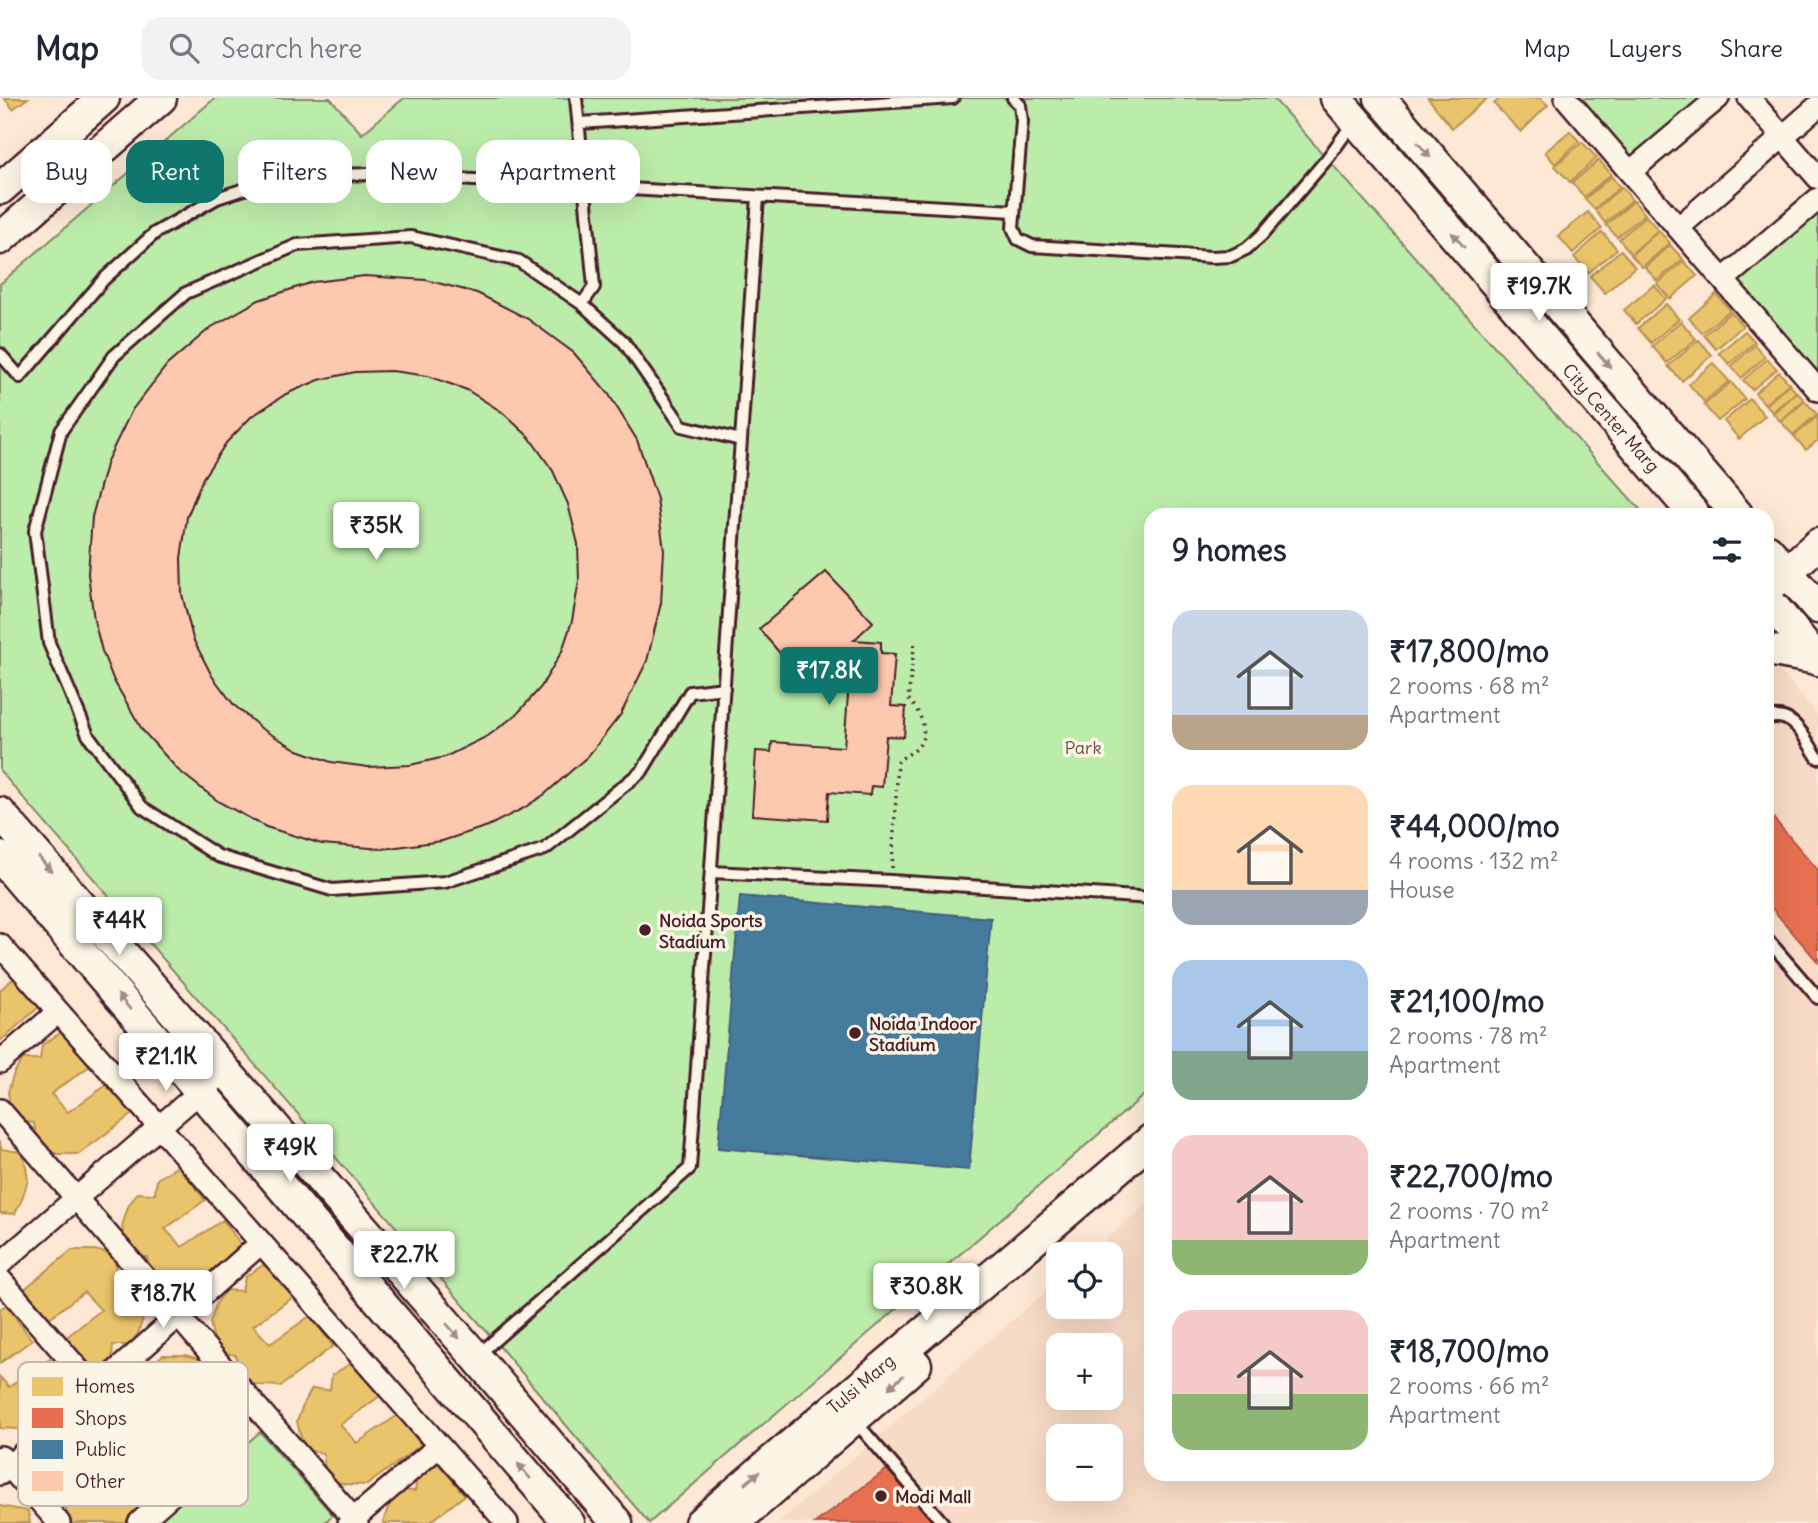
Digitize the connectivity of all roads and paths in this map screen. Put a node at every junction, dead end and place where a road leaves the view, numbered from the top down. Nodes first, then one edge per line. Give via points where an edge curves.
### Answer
1 (104, 98) edge
2 (162, 98) edge
3 (576, 98) edge
4 (953, 98) edge
5 (1013, 98) edge
6 (1336, 98) edge
7 (1380, 98) edge
8 (1566, 98) edge
9 (1718, 98) edge
10 (1749, 98) edge
11 (1818, 106) edge
12 (1355, 120) junction
13 (580, 124) junction
14 (1783, 137) junction
15 (581, 140) edge
16 (1630, 172) junction
17 (1818, 178) edge
18 (476, 180) edge
19 (0, 189) edge
20 (640, 190) edge
21 (758, 197) junction
22 (1818, 199) edge
23 (586, 203) edge
24 (1014, 211) junction
25 (1678, 228) junction
26 (0, 239) edge
27 (1723, 280) junction
28 (582, 304) junction
29 (0, 354) edge
30 (1818, 390) edge
31 (741, 440) junction
32 (1689, 508) edge
33 (1732, 508) edge
34 (1818, 544) edge
35 (1786, 592) edge
36 (915, 640) dead end
37 (1774, 651) edge
38 (1817, 659) edge
39 (724, 688) junction
40 (1774, 716) edge
41 (1818, 758) edge
42 (0, 813) edge
43 (0, 857) edge
44 (711, 872) junction
45 (891, 881) junction
46 (1144, 897) edge
47 (0, 945) edge
48 (1774, 947) edge
49 (1818, 998) edge
50 (58, 1012) junction
51 (0, 1062) edge
52 (224, 1071) junction
53 (200, 1091) junction
54 (0, 1110) edge
55 (159, 1127) junction
56 (1144, 1146) edge
57 (1144, 1168) edge
58 (76, 1198) junction
59 (261, 1243) junction
60 (0, 1264) edge
61 (0, 1279) edge
62 (178, 1316) junction
63 (476, 1357) junction
64 (72, 1362) edge
65 (126, 1362) edge
66 (217, 1362) edge
67 (248, 1398) edge
68 (853, 1419) junction
69 (439, 1446) junction
70 (18, 1453) edge
71 (3, 1465) edge
72 (18, 1481) edge
73 (43, 1506) edge
74 (158, 1506) edge
75 (353, 1522) edge
76 (59, 1523) edge
77 (139, 1523) edge
78 (507, 1523) edge
79 (569, 1523) edge
80 (617, 1523) edge
81 (700, 1523) edge
82 (734, 1523) edge
83 (943, 1523) edge

1 - 19 street
2 - 26 street
3 - 13 lane
4 - 13 lane
5 - 24 lane via 1020,105 1022,121
6 - 12 street, City Center Marg
7 - 12 street
7 -> 33 street, City Center Marg
8 - 16 street
9 - 16 street
10 - 14 street
11 - 14 street
12 - 24 lane via 1328,159 1261,236 1231,256 1032,246 1018,239
32 -> 12 street, City Center Marg
13 - 15 lane
14 - 17 street
14 - 25 street
16 - 25 street
18 - 29 lane via 368,174 281,177 216,198 155,233 104,279 20,377
20 - 21 lane
21 - 24 lane
21 - 31 lane
22 - 27 street
23 - 28 lane via 594,287
25 - 27 street
27 - 30 street
28 - 31 lane via 624,342 682,426
28 - 39 lane via 519,261 411,237 297,245 186,293 114,356 61,430 35,531 49,643 88,735 142,807 218,856 332,890 445,882 545,849 642,771 690,692
31 - 39 lane
34 - 35 street
35 - 38 street
36 - 45 path via 908,699 923,718 923,734 916,749 898,762
37 - 38 street
39 - 44 lane
40 - 41 lane via 1791,719
42 -> 52 street
53 -> 43 street
44 - 45 lane
44 - 63 lane via 690,1168
45 - 46 lane
47 - 50 street
48 - 49 lane
50 - 51 street
50 - 55 street
52 - 53 street
52 -> 63 street
53 - 55 street
79 -> 53 street
54 - 58 street
55 - 58 street
55 - 59 street
81 -> 56 street, Tulsi Marg
57 -> 68 street, Tulsi Marg
58 - 60 street
58 - 62 street
59 - 62 street
59 - 69 street
61 - 64 street
62 - 65 street
62 - 66 street
63 - 80 street
67 - 75 street
68 - 82 street, Tulsi Marg
68 - 83 lane
69 - 75 street
69 - 78 street
70 - 71 street
71 - 72 street
73 - 76 street
74 - 77 street

